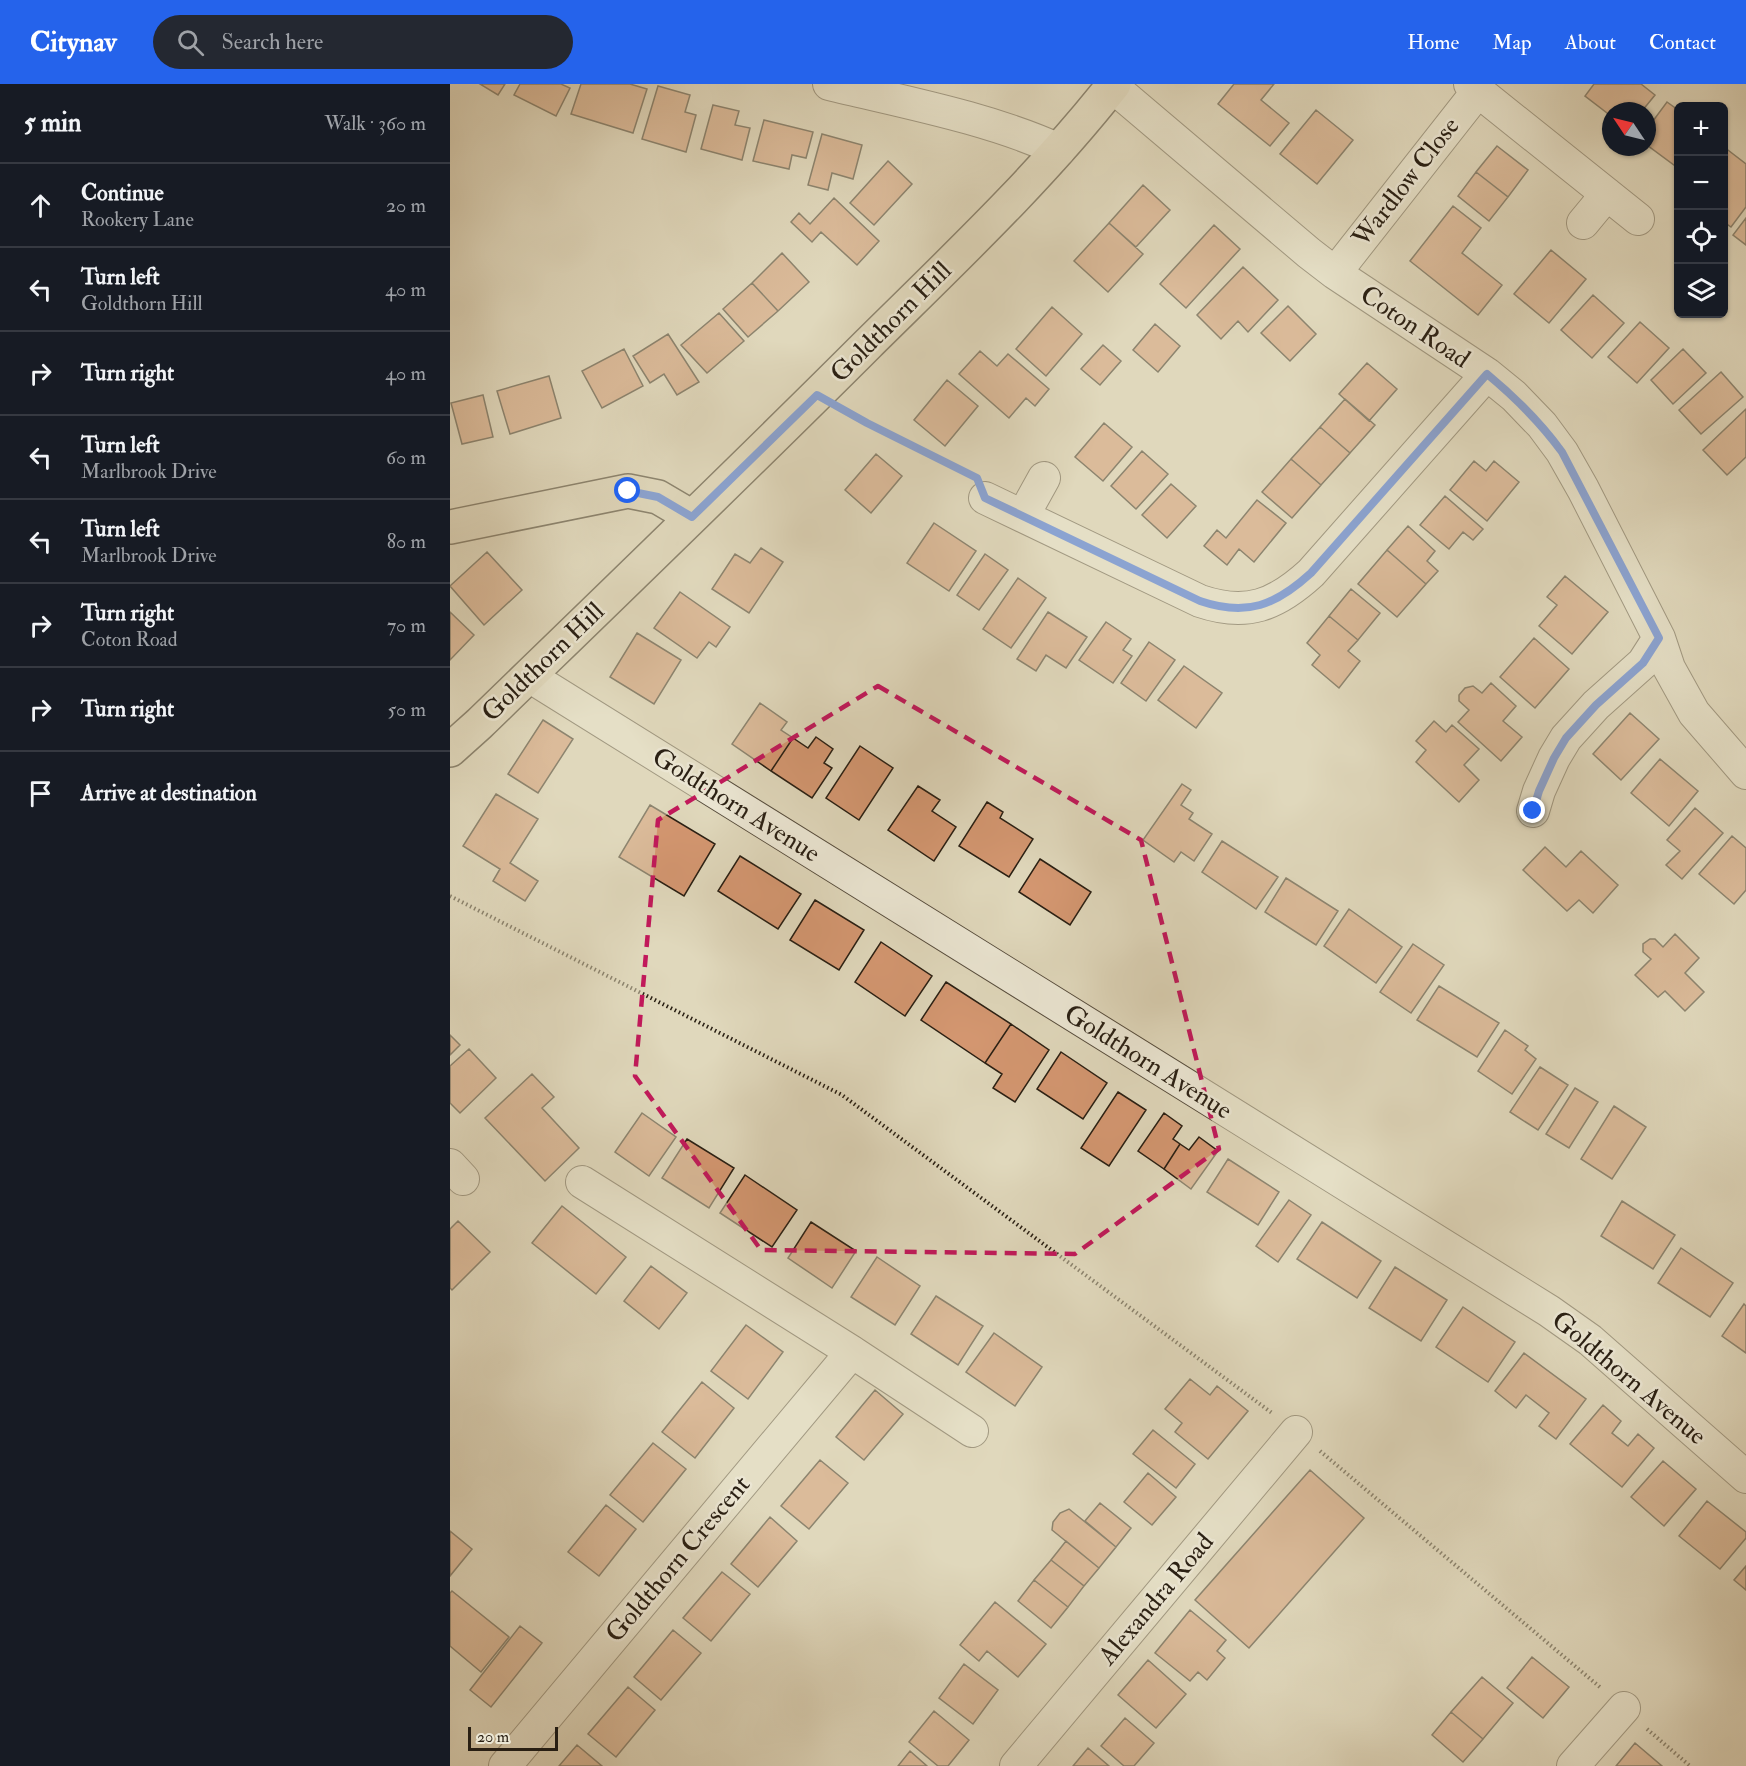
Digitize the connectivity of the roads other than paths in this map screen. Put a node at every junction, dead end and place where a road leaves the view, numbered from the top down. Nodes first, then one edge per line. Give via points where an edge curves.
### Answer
1 (829, 84) edge
2 (1113, 85) edge
3 (1474, 87) edge
4 (865, 88) edge
5 (1059, 150) junction
6 (1607, 194) junction
7 (1638, 219) dead end
8 (1583, 223) dead end
9 (1335, 273) junction
10 (1487, 374) junction
11 (1044, 478) dead end
12 (985, 498) road end
13 (1023, 516) junction
14 (692, 517) junction
15 (450, 528) edge
16 (1659, 638) junction
17 (529, 676) junction
18 (450, 750) edge
19 (1746, 773) edge
20 (1533, 811) dead end
21 (582, 1182) dead end
22 (852, 1352) junction
23 (972, 1431) dead end
24 (1296, 1431) road end
25 (1746, 1477) edge
26 (1624, 1708) road end
27 (505, 1766) edge
28 (1017, 1766) edge
29 (1573, 1766) edge

1 - 4 street
2 - 5 main road, Goldthorn Hill
2 - 9 street, Coton Road
3 - 6 street, Wardlow Close
3 - 9 street, Wardlow Close
4 - 5 street via 1028,136
5 - 14 main road, Goldthorn Hill via 984,230
6 - 7 street, Wardlow Close
6 - 8 street
9 - 10 street, Coton Road
10 - 13 street via 1311,573 1292,591 1268,603 1244,609 1200,601
10 - 16 street, Coton Road via 1514,396 1562,452
11 - 13 street
12 - 13 street
14 - 15 main road via 658,497 628,491
14 - 17 main road, Goldthorn Hill
16 - 19 street, Coton Road via 1669,668 1694,712
16 - 20 street via 1643,663 1566,738
17 - 18 main road, Goldthorn Hill
17 - 25 street, Goldthorn Avenue via 1549,1311 1590,1340
21 - 22 street
22 - 23 street
22 - 27 street, Goldthorn Crescent
24 - 28 street, Alexandra Road
26 - 29 street

